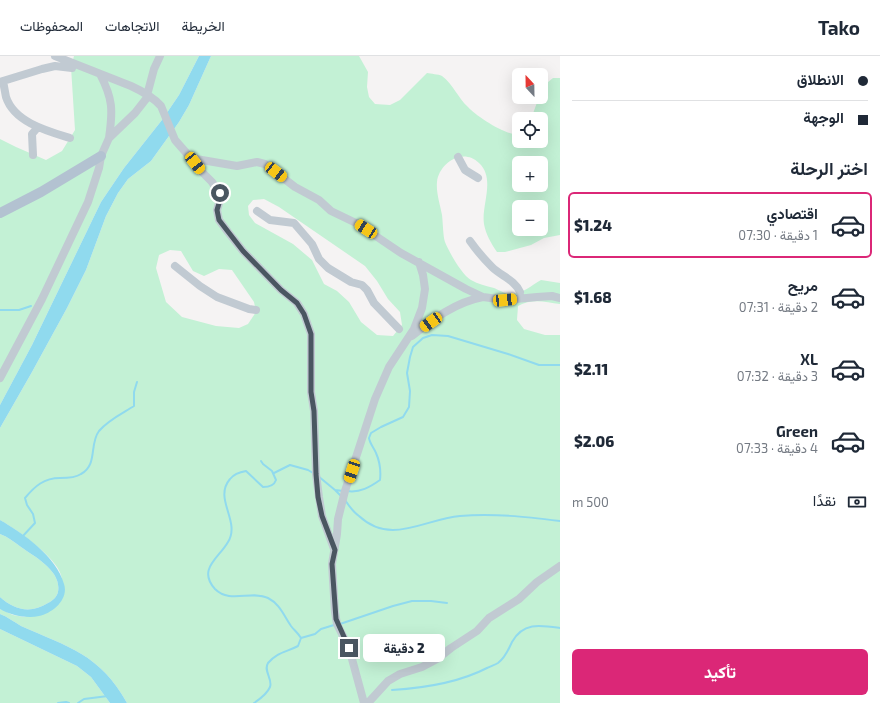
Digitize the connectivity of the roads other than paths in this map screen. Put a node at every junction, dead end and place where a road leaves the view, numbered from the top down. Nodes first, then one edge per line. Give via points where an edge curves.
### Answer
1 (57, 56) edge
2 (160, 56) edge
3 (72, 68) dead end
4 (100, 74) junction
5 (2, 81) edge
6 (147, 94) junction
7 (38, 127) junction
8 (70, 138) dead end
9 (109, 138) junction
10 (34, 155) dead end
11 (101, 156) junction
12 (189, 156) junction
13 (458, 157) dead end
14 (478, 178) dead end
15 (257, 211) dead end
16 (0, 213) edge
17 (470, 241) dead end
18 (419, 262) junction
19 (175, 266) dead end
20 (520, 292) dead end
21 (483, 297) junction
22 (560, 298) edge
23 (256, 310) dead end
24 (399, 329) dead end
25 (405, 342) junction
26 (0, 378) edge
27 (335, 550) junction
28 (560, 566) edge
29 (364, 703) edge
30 (368, 703) edge

1 - 4 street
2 - 6 street
3 - 5 street via 55,66
4 - 6 street
4 - 9 street via 112,102
5 - 7 street via 6,98 17,113
6 - 9 street via 135,113
6 - 12 street via 158,101 176,140
7 - 8 street
7 - 10 street via 32,134
9 - 11 street
11 - 16 main road
11 - 26 street via 88,202 42,299
12 - 18 street via 237,166 257,162 265,164 331,211 358,224
12 - 27 street via 220,193 217,210 219,220 243,251 297,303 304,314 311,334 311,392 318,497
13 - 14 street via 465,170
15 - 24 street via 270,220 294,223 312,244 319,259 328,268 351,282 362,285 374,303
17 - 20 street via 477,252 515,284
18 - 21 street
18 - 25 street via 425,289 422,308 414,329
19 - 23 street via 217,297
21 - 22 street via 505,300 552,296
21 - 25 street via 458,305
25 - 27 street via 389,367 375,399 338,519
27 - 29 street via 332,564 336,619 349,648
28 - 30 street via 437,660 388,681

